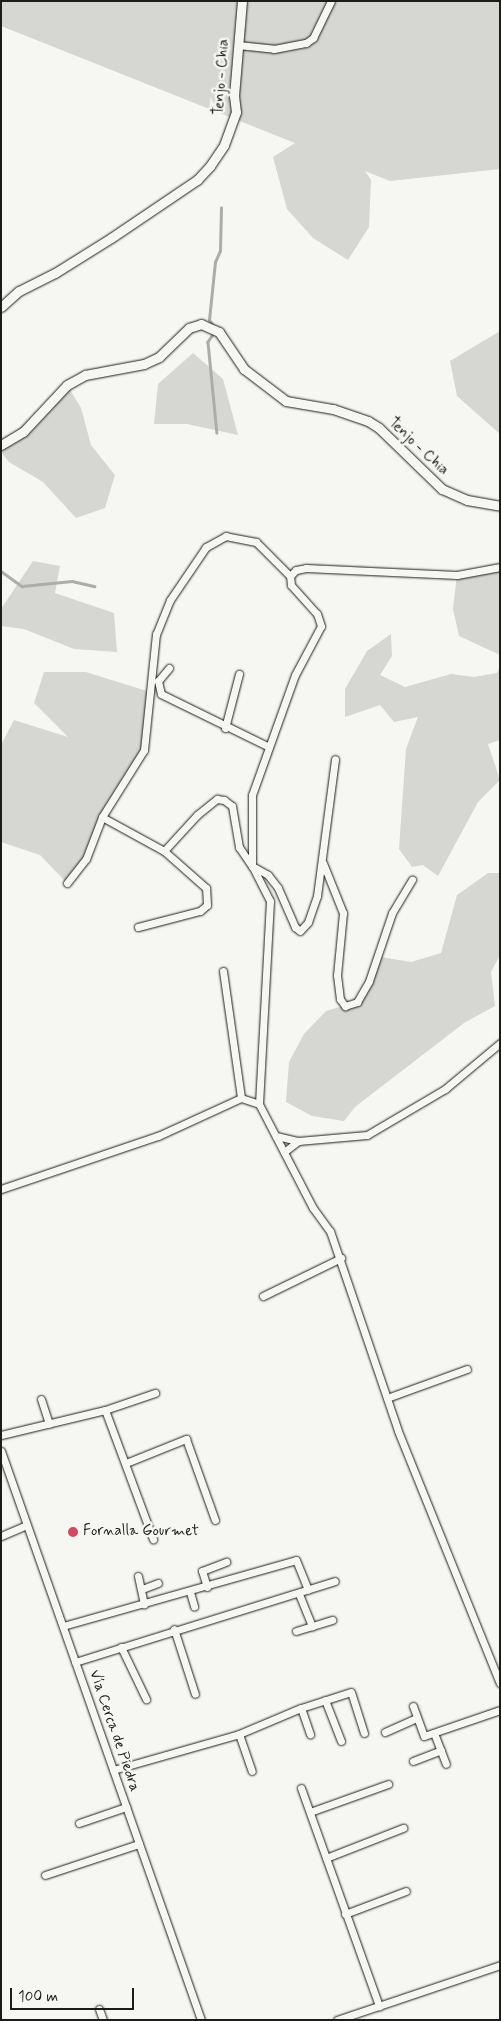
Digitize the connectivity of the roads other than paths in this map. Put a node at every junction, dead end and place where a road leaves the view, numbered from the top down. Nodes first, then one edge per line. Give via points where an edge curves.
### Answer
1 (242, 1) edge
2 (331, 1) edge
3 (238, 45) junction
4 (1, 306) edge
5 (1, 445) edge
6 (500, 506) edge
7 (500, 567) edge
8 (290, 576) junction
9 (169, 668) dead end
10 (238, 674) dead end
11 (226, 728) junction
12 (267, 746) junction
13 (335, 759) dead end
14 (102, 817) junction
15 (164, 851) junction
16 (322, 861) junction
17 (252, 866) junction
18 (412, 880) dead end
19 (67, 883) dead end
20 (138, 927) dead end
21 (223, 972) dead end
22 (500, 1043) edge
23 (241, 1098) junction
24 (259, 1104) junction
25 (276, 1136) junction
26 (298, 1141) junction
27 (284, 1152) junction
28 (1, 1189) edge
29 (341, 1258) junction
30 (264, 1296) dead end
31 (467, 1369) dead end
32 (155, 1393) dead end
33 (387, 1398) junction
34 (41, 1399) dead end
35 (105, 1410) junction
36 (49, 1424) junction
37 (1, 1435) edge
38 (2, 1456) edge
39 (126, 1463) junction
40 (215, 1520) dead end
41 (27, 1525) junction
42 (1, 1536) edge
43 (153, 1539) dead end
44 (226, 1562) dead end
45 (138, 1576) dead end
46 (335, 1581) dead end
47 (158, 1583) dead end
48 (208, 1587) junction
49 (142, 1589) junction
50 (308, 1590) junction
51 (190, 1592) junction
52 (299, 1594) junction
53 (144, 1604) junction
54 (194, 1606) dead end
55 (332, 1620) dead end
56 (62, 1626) junction
57 (312, 1626) junction
58 (174, 1629) junction
59 (296, 1631) dead end
60 (121, 1647) junction
61 (75, 1662) junction
62 (500, 1683) edge
63 (195, 1694) dead end
64 (146, 1699) dead end
65 (325, 1700) junction
66 (413, 1706) dead end
67 (301, 1708) junction
68 (500, 1710) edge
69 (418, 1718) junction
70 (385, 1732) dead end
71 (434, 1732) junction
72 (364, 1733) dead end
73 (239, 1734) junction
74 (310, 1734) dead end
75 (341, 1741) dead end
76 (441, 1750) junction
77 (413, 1761) dead end
78 (446, 1764) dead end
79 (113, 1770) junction
80 (252, 1770) dead end
81 (388, 1784) dead end
82 (301, 1788) dead end
83 (126, 1807) junction
84 (310, 1812) junction
85 (79, 1823) dead end
86 (402, 1828) dead end
87 (139, 1844) junction
88 (326, 1858) junction
89 (45, 1875) dead end
90 (406, 1891) dead end
91 (345, 1914) junction
92 (500, 1966) edge
93 (379, 2006) junction
94 (99, 2009) dead end
95 (104, 2020) edge
96 (201, 2020) edge
97 (337, 2020) edge

1 - 3 street, Tenjo - Chia
2 - 3 street via 313,38 306,43 274,49
3 - 4 street, Tenjo - Chia via 236,112 224,145 210,166 197,180 111,238 19,291
5 - 6 street, Tenjo - Chia via 23,432 66,385 85,375 144,364 160,356 189,328 201,324 219,332 244,368 286,401 332,409 368,421 442,489 467,500
7 - 8 street via 458,575 306,568 296,570
8 - 12 street via 291,585 317,614 321,626 295,675
8 - 14 street via 256,542 226,536 206,547 170,600 156,634 144,750
9 - 11 street via 158,681 161,694
10 - 11 street
11 - 12 street
12 - 17 street via 252,795
13 - 16 street
14 - 15 street
14 - 19 street via 86,859
15 - 17 street via 197,815 217,799 224,800 232,806 239,847
15 - 20 street via 206,888 207,906 200,911
16 - 17 street via 318,896 308,922 300,930 295,927 278,888 268,875
16 - 18 street via 344,913 337,975 340,999 345,1006 354,1006 369,981 392,913
17 - 24 street via 270,901
21 - 23 street
22 - 26 street via 451,1085 366,1135
23 - 24 street
23 - 28 street via 158,1136
24 - 25 street
25 - 26 street
25 - 27 street
26 - 27 street
27 - 29 street via 313,1208 330,1231
29 - 30 street
29 - 33 street
31 - 33 street
32 - 35 street
33 - 62 street
34 - 36 street
35 - 36 street
35 - 39 street
36 - 37 street
38 - 41 street, Vía Cerca de Piedra
39 - 40 street via 186,1439
39 - 43 street
41 - 42 street
41 - 56 street, Vía Cerca de Piedra
44 - 48 street via 202,1571
45 - 49 street
46 - 50 street
47 - 49 street
48 - 50 street via 296,1560
48 - 51 street
49 - 53 street
50 - 52 street
51 - 53 street
51 - 54 street
52 - 57 street
52 - 58 street
53 - 56 street
55 - 57 street
56 - 61 street, Vía Cerca de Piedra
57 - 59 street
58 - 60 street
58 - 63 street
60 - 61 street
60 - 64 street
61 - 79 street, Vía Cerca de Piedra
65 - 67 street
65 - 72 street via 351,1692
65 - 75 street
66 - 69 street
67 - 73 street
67 - 74 street
68 - 71 street
69 - 70 street
69 - 71 street via 424,1736
71 - 76 street
73 - 79 street
73 - 80 street
76 - 77 street
76 - 78 street
79 - 83 street, Vía Cerca de Piedra
81 - 84 street
82 - 84 street
83 - 85 street
83 - 87 street, Vía Cerca de Piedra
84 - 88 street
86 - 88 street
87 - 89 street
87 - 96 street, Vía Cerca de Piedra
88 - 91 street
90 - 91 street
91 - 93 street
92 - 93 street
93 - 97 street
94 - 95 street

